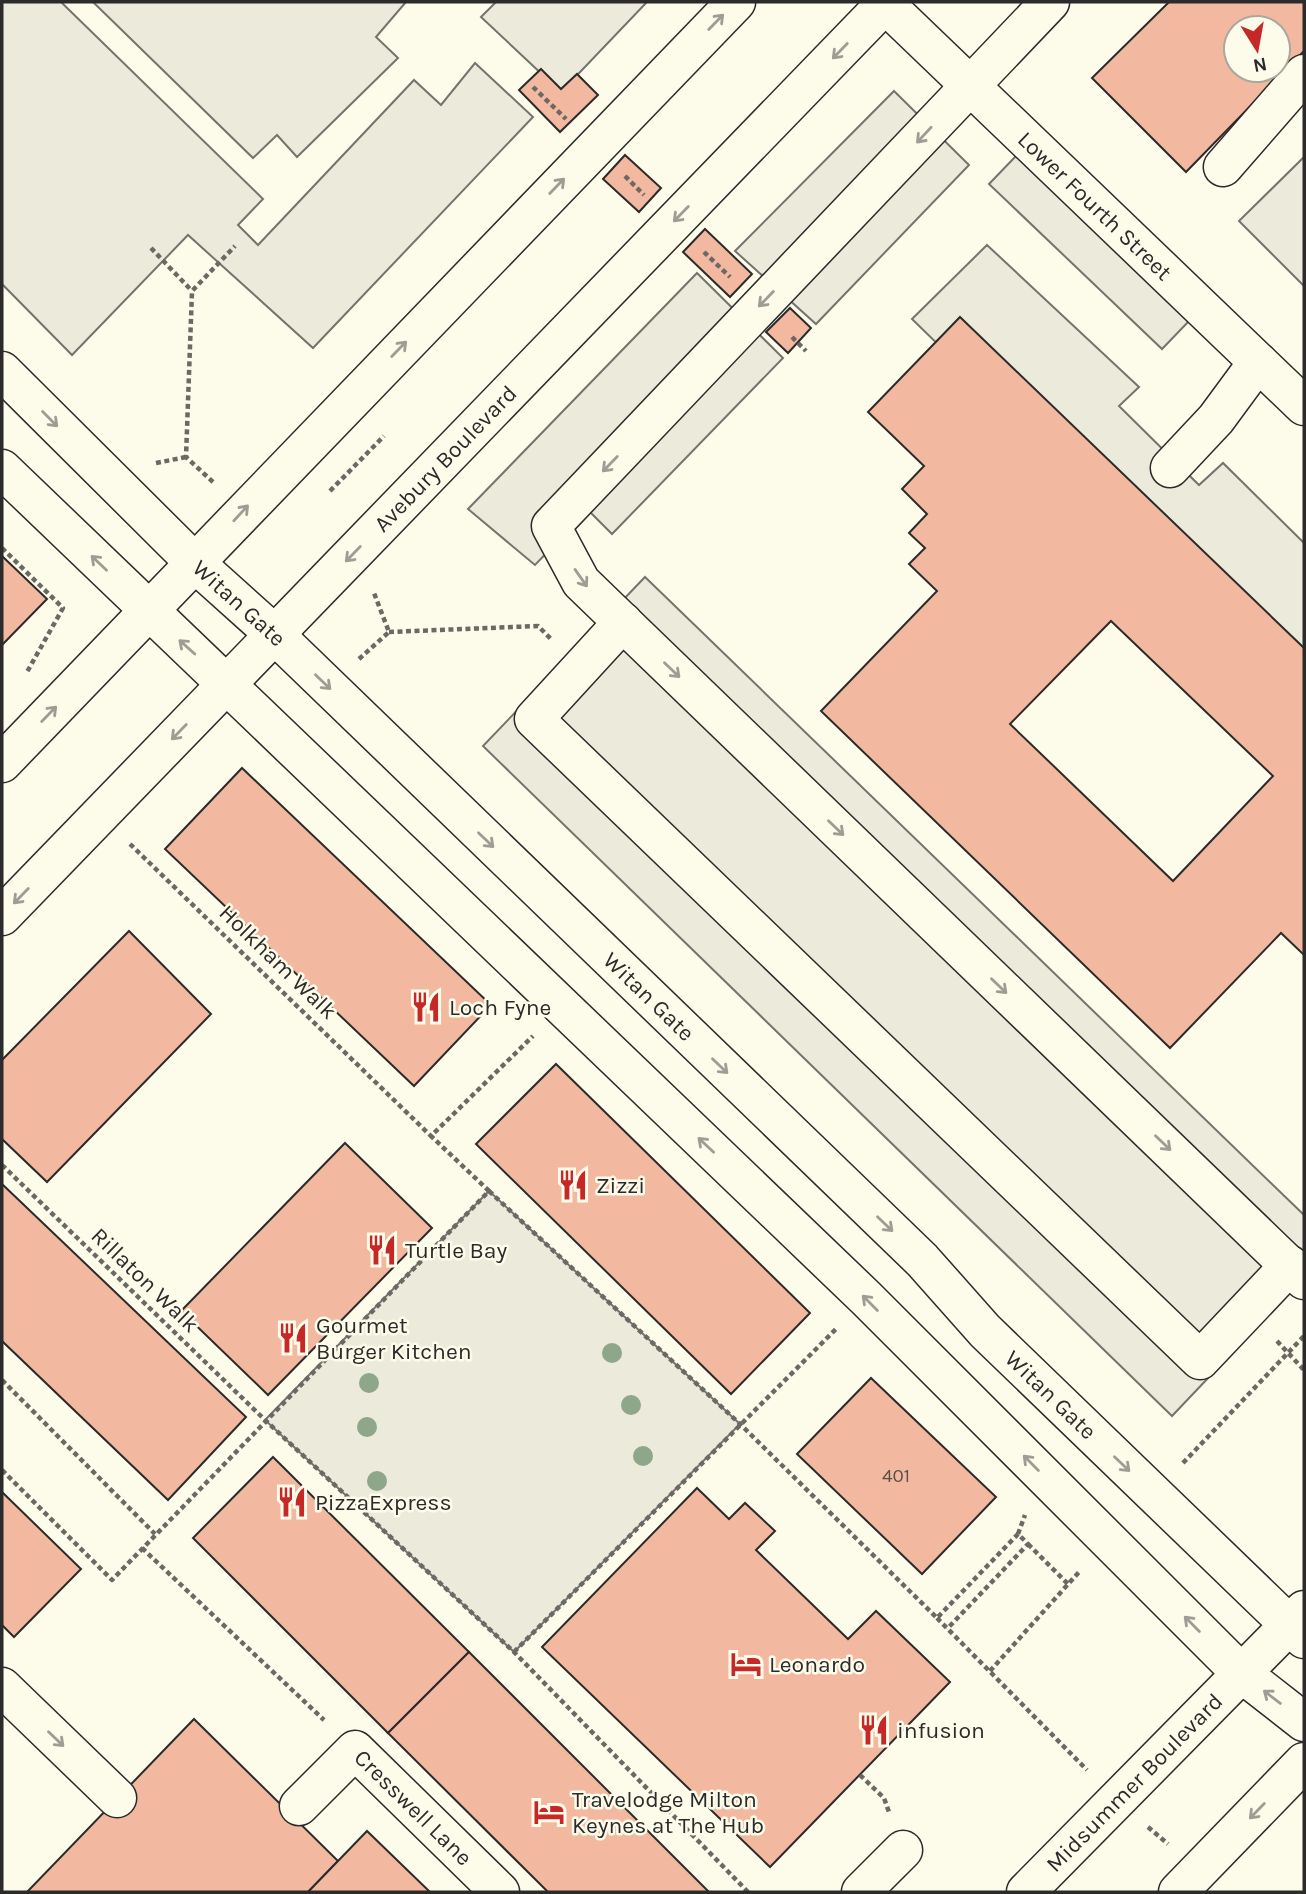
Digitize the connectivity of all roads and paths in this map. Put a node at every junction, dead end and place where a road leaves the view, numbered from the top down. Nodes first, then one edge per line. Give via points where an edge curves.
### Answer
1 (736, 2) edge
2 (1050, 2) edge
3 (885, 3) edge
4 (1304, 74) edge
5 (970, 85) junction
6 (1223, 167) dead end
7 (235, 246) dead end
8 (151, 248) dead end
9 (192, 291) junction
10 (1250, 354) junction
11 (2, 371) edge
12 (1304, 406) edge
13 (384, 436) dead end
14 (1161, 459) dead end
15 (2, 469) edge
16 (330, 491) dead end
17 (243, 510) junction
18 (2, 548) edge
19 (357, 550) junction
20 (195, 563) junction
21 (148, 611) junction
22 (623, 622) junction
23 (538, 626) dead end
24 (389, 632) junction
25 (274, 634) junction
26 (22, 680) dead end
27 (227, 683) junction
28 (328, 687) junction
29 (2, 763) edge
30 (100, 815) junction
31 (2, 916) edge
32 (561, 1008) junction
33 (431, 1136) junction
34 (2, 1165) edge
35 (489, 1191) junction
36 (1297, 1273) edge
37 (866, 1298) junction
38 (1304, 1336) edge
39 (2, 1380) edge
40 (265, 1420) junction
41 (740, 1424) junction
42 (1183, 1463) dead end
43 (2, 1470) edge
44 (155, 1534) junction
45 (1028, 1544) junction
46 (142, 1548) junction
47 (1083, 1567) dead end
48 (1068, 1584) junction
49 (937, 1618) junction
50 (1299, 1624) edge
51 (947, 1629) junction
52 (514, 1652) junction
53 (990, 1671) junction
54 (1240, 1672) junction
55 (5, 1694) edge
56 (1304, 1722) edge
57 (355, 1750) junction
58 (1304, 1762) edge
59 (1092, 1776) dead end
60 (117, 1798) dead end
61 (299, 1806) dead end
62 (1139, 1820) dead end
63 (902, 1850) dead end
64 (1177, 1852) dead end
65 (500, 1892) edge
66 (748, 1892) edge
67 (861, 1892) edge
68 (1026, 1892) edge
69 (1178, 1892) edge

17 -> 1 street
2 - 5 street
3 - 5 street, Lower Fourth Street
3 -> 19 street, Avebury Boulevard
4 - 6 street
5 - 10 street, Lower Fourth Street
5 -> 22 street via 551,526 581,582
7 - 9 path
8 - 9 path
9 - 17 path via 186,457
10 - 12 street, Lower Fourth Street
10 - 14 street via 1216,419
11 -> 20 street, Witan Gate
13 - 16 path
21 -> 15 street
20 -> 17 street
18 - 26 path via 63,608
19 - 24 path
19 -> 25 street, Avebury Boulevard
20 - 21 street
20 - 25 street, Witan Gate
27 -> 21 street
29 -> 21 street
22 -> 36 street
22 - 36 street via 534,719 1200,1360
23 - 24 path
24 - 28 path
25 - 27 street, Avebury Boulevard
25 -> 28 street, Witan Gate
27 -> 30 street, Avebury Boulevard
27 - 32 street
28 -> 50 street, Witan Gate via 922,1260 985,1331
30 -> 31 street, Avebury Boulevard
30 - 33 path, Holkham Walk
32 - 33 path
37 -> 32 street
33 - 35 path, Holkham Walk
34 - 40 path, Rillaton Walk
35 - 40 path
35 - 41 path, Holkham Walk
37 - 41 path
54 -> 37 street
38 - 42 path
39 - 44 path
40 - 44 path
40 - 52 path, Rillaton Walk
41 - 49 path, Holkham Walk
41 - 52 path
43 - 46 path via 112,1580
44 - 46 path
45 - 48 path
45 - 49 path via 1018,1534
45 - 51 path
46 - 57 path
47 - 48 path
48 - 53 path
49 - 51 path, Holkham Walk
50 - 54 street, Midsummer Boulevard
51 - 53 path, Holkham Walk
52 - 66 path, Rillaton Walk
53 - 59 path, Holkham Walk
56 -> 54 street
54 - 68 street, Midsummer Boulevard
55 -> 60 street
57 - 61 street, Cresswell Lane
57 - 65 street, Cresswell Lane
58 -> 69 street
62 - 64 path
63 - 67 street

